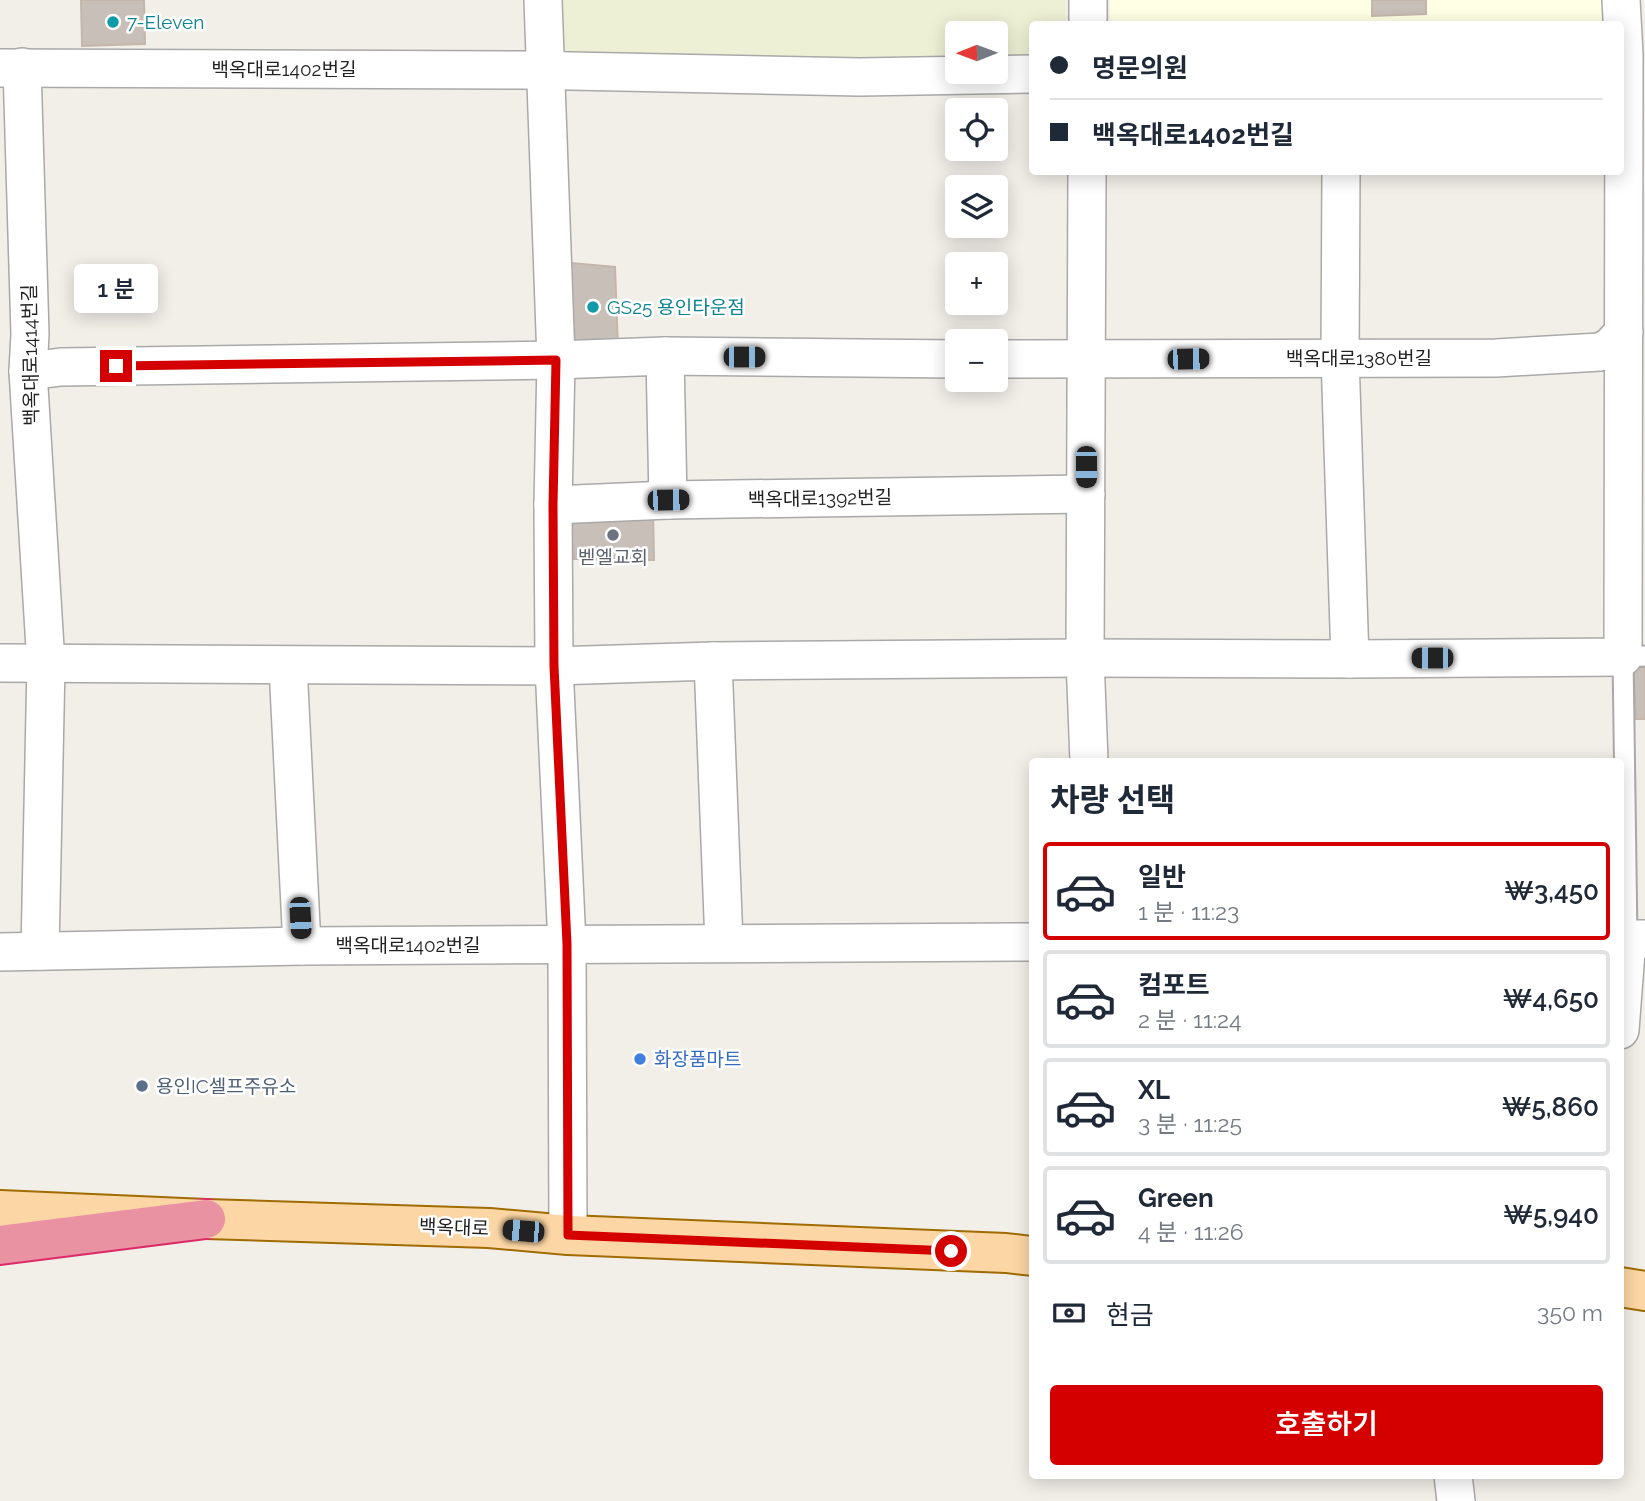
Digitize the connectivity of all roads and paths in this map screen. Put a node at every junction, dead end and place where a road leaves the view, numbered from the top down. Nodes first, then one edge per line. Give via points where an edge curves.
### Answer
1 (543, 0) edge
2 (1088, 0) edge
3 (1622, 0) edge
4 (1088, 21) edge
5 (1622, 21) edge
6 (11, 68) edge
7 (545, 72) junction
8 (1029, 74) edge
9 (1624, 101) edge
10 (1087, 175) edge
11 (1341, 175) edge
12 (1634, 331) edge
13 (665, 356) junction
14 (1340, 357) junction
15 (945, 359) edge
16 (1008, 359) edge
17 (556, 360) junction
18 (1086, 360) junction
19 (27, 371) junction
20 (1634, 419) edge
21 (1635, 490) edge
22 (1086, 494) junction
23 (668, 500) junction
24 (553, 505) junction
25 (1634, 656) edge
26 (1085, 657) junction
27 (1350, 659) junction
28 (713, 661) junction
29 (0, 663) edge
30 (46, 664) junction
31 (288, 666) junction
32 (554, 666) junction
33 (1089, 758) edge
34 (1631, 939) edge
35 (1029, 942) edge
36 (724, 943) junction
37 (567, 944) junction
38 (302, 946) junction
39 (40, 951) junction
40 (0, 952) edge
41 (1624, 997) edge
42 (0, 1210) edge
43 (206, 1219) junction
44 (568, 1235) junction
45 (0, 1245) edge
46 (1029, 1256) edge
47 (1624, 1287) edge
48 (1645, 1290) edge
49 (1453, 1479) edge
50 (1455, 1501) edge

1 - 7 street
2 - 4 street
3 - 5 street
6 - 7 street, 백옥대로1402번길
6 - 19 street, 백옥대로1414번길 via 30,334
7 - 8 street via 860,77
7 - 17 street
9 - 12 street
10 - 18 street
11 - 14 street
12 - 14 street, 백옥대로1380번길 via 1600,352 1496,358
12 - 20 street
13 - 15 street
13 - 17 street
13 - 23 street
14 - 18 street, 백옥대로1380번길
14 - 27 street
16 - 18 street
17 - 19 street
17 - 24 street
18 - 22 street
19 - 30 street, 백옥대로1414번길
20 - 21 street
21 - 25 street
22 - 23 street, 백옥대로1392번길
22 - 26 street
23 - 24 street, 백옥대로1392번길
24 - 32 street
25 - 27 street
25 - 34 lane
26 - 27 street
26 - 28 street
26 - 33 street
28 - 32 street
28 - 36 street
29 - 30 street
30 - 31 street
30 - 39 street, 백옥대로1414번길
31 - 32 street
31 - 38 street
32 - 37 street
34 - 41 street
35 - 36 street
36 - 37 street
37 - 38 street, 백옥대로1402번길
37 - 44 street
38 - 39 street, 백옥대로1402번길
39 - 40 street
42 - 43 main road, 백옥대로
43 - 44 main road, 백옥대로 via 489,1228
43 - 45 highway
44 - 46 main road, 백옥대로
47 - 48 main road
49 - 50 street

